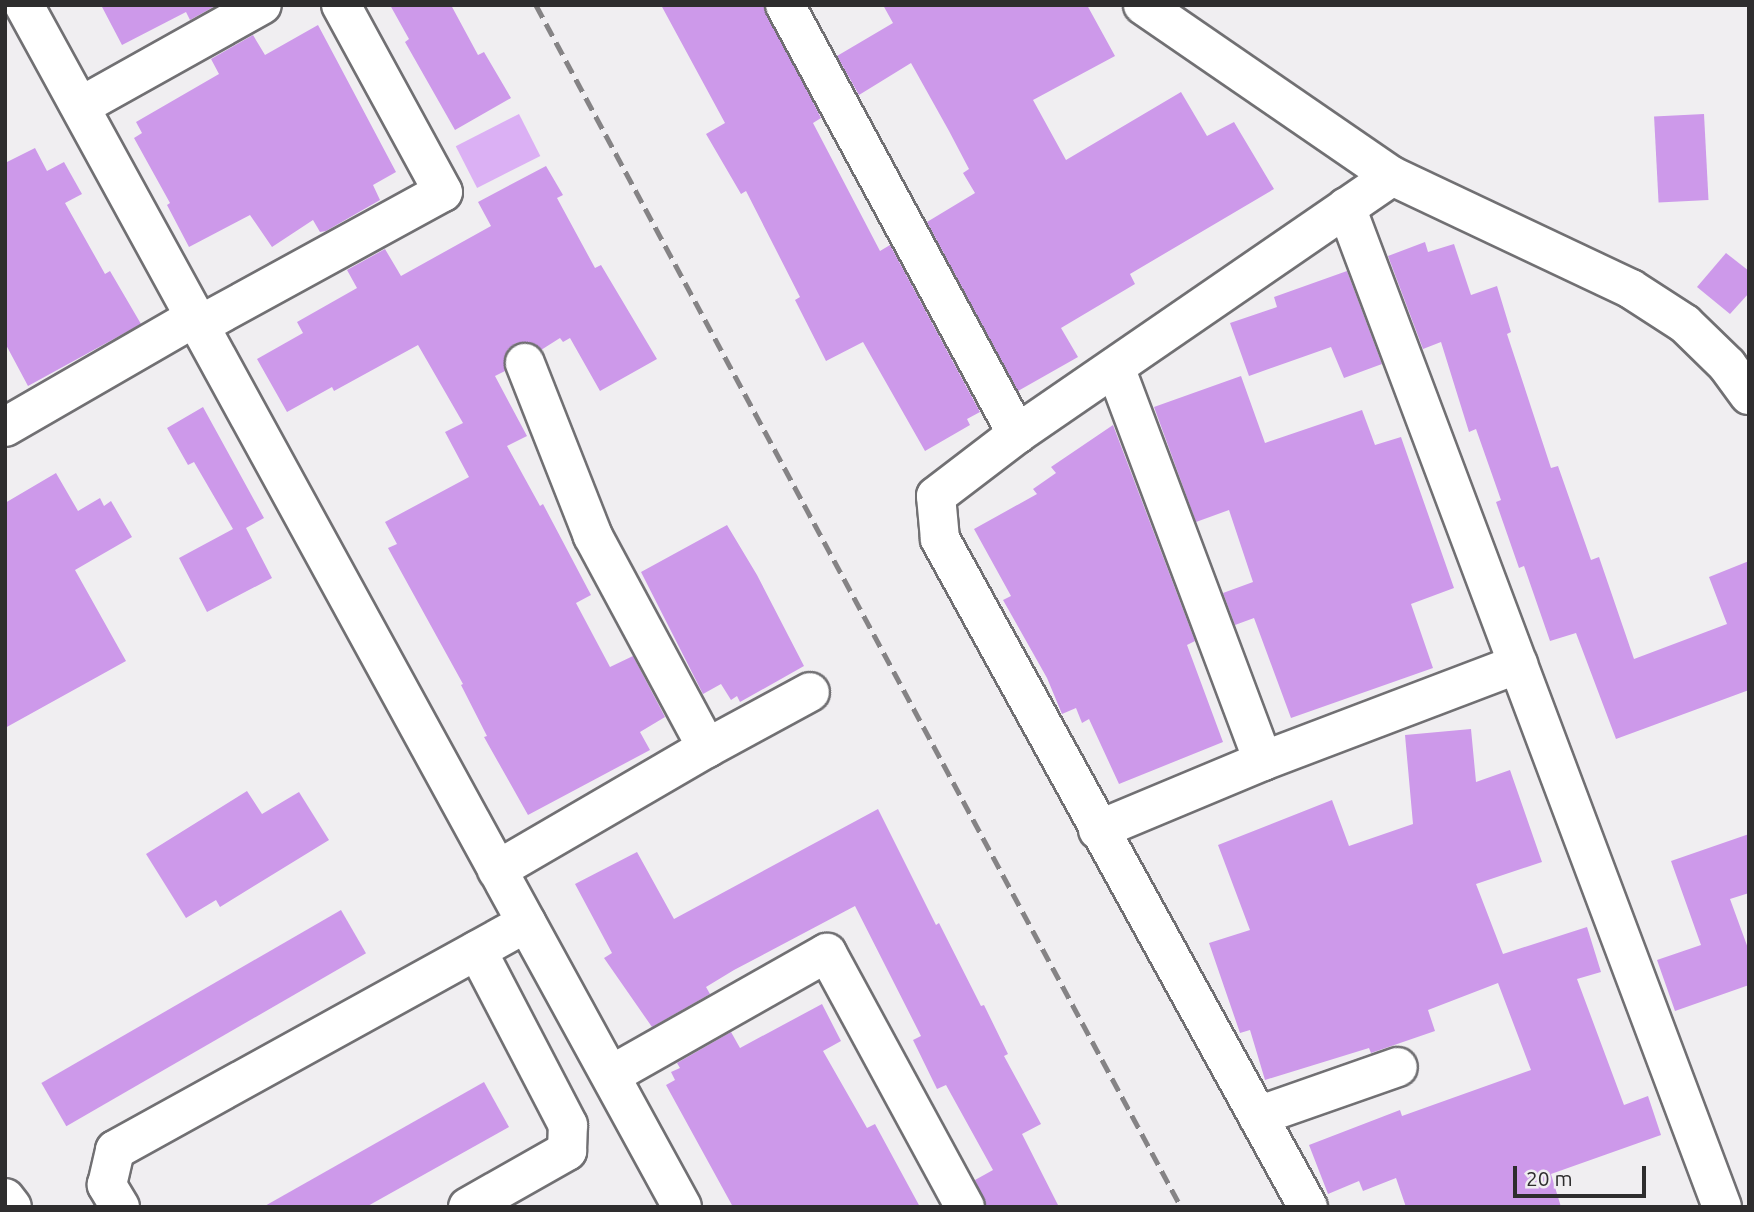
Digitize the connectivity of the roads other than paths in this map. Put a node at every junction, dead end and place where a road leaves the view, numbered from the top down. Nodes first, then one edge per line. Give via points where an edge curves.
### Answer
1 (23, 5) edge
2 (262, 5) edge
3 (341, 5) edge
4 (785, 5) edge
5 (1143, 5) edge
6 (81, 107) junction
7 (1392, 176) junction
8 (1346, 207) junction
9 (196, 322) junction
10 (525, 363) dead end
11 (1115, 367) junction
12 (1749, 395) edge
13 (9, 415) edge
14 (1017, 434) junction
15 (1518, 664) junction
16 (810, 692) dead end
17 (707, 748) junction
18 (1263, 761) junction
19 (1098, 830) junction
20 (497, 870) junction
21 (527, 923) junction
22 (477, 950) junction
23 (1398, 1067) dead end
24 (611, 1075) junction
25 (1258, 1116) junction
26 (5, 1198) edge
27 (669, 1202) edge
28 (12, 1207) edge
29 (120, 1207) edge
30 (468, 1207) edge
31 (965, 1207) edge
32 (1308, 1207) edge
33 (1722, 1207) edge

1 - 6 street
2 - 6 street
3 - 9 street via 443,192
4 - 14 street
5 - 7 street
6 - 9 street
7 - 8 street
7 - 12 street via 1631,289 1685,324 1727,365
8 - 11 street
8 - 15 street
9 - 13 street
9 - 20 street
10 - 17 street via 593,536
11 - 14 street
11 - 18 street
14 - 19 street via 936,496 940,539
15 - 18 street
15 - 33 street
16 - 17 street
17 - 20 street
18 - 19 street
19 - 25 street
20 - 21 street
21 - 22 street
21 - 24 street
22 - 29 street via 115,1150 107,1185
22 - 30 street via 568,1125 568,1151
23 - 25 street
24 - 27 street
24 - 31 street via 827,953
25 - 32 street
26 - 28 street

